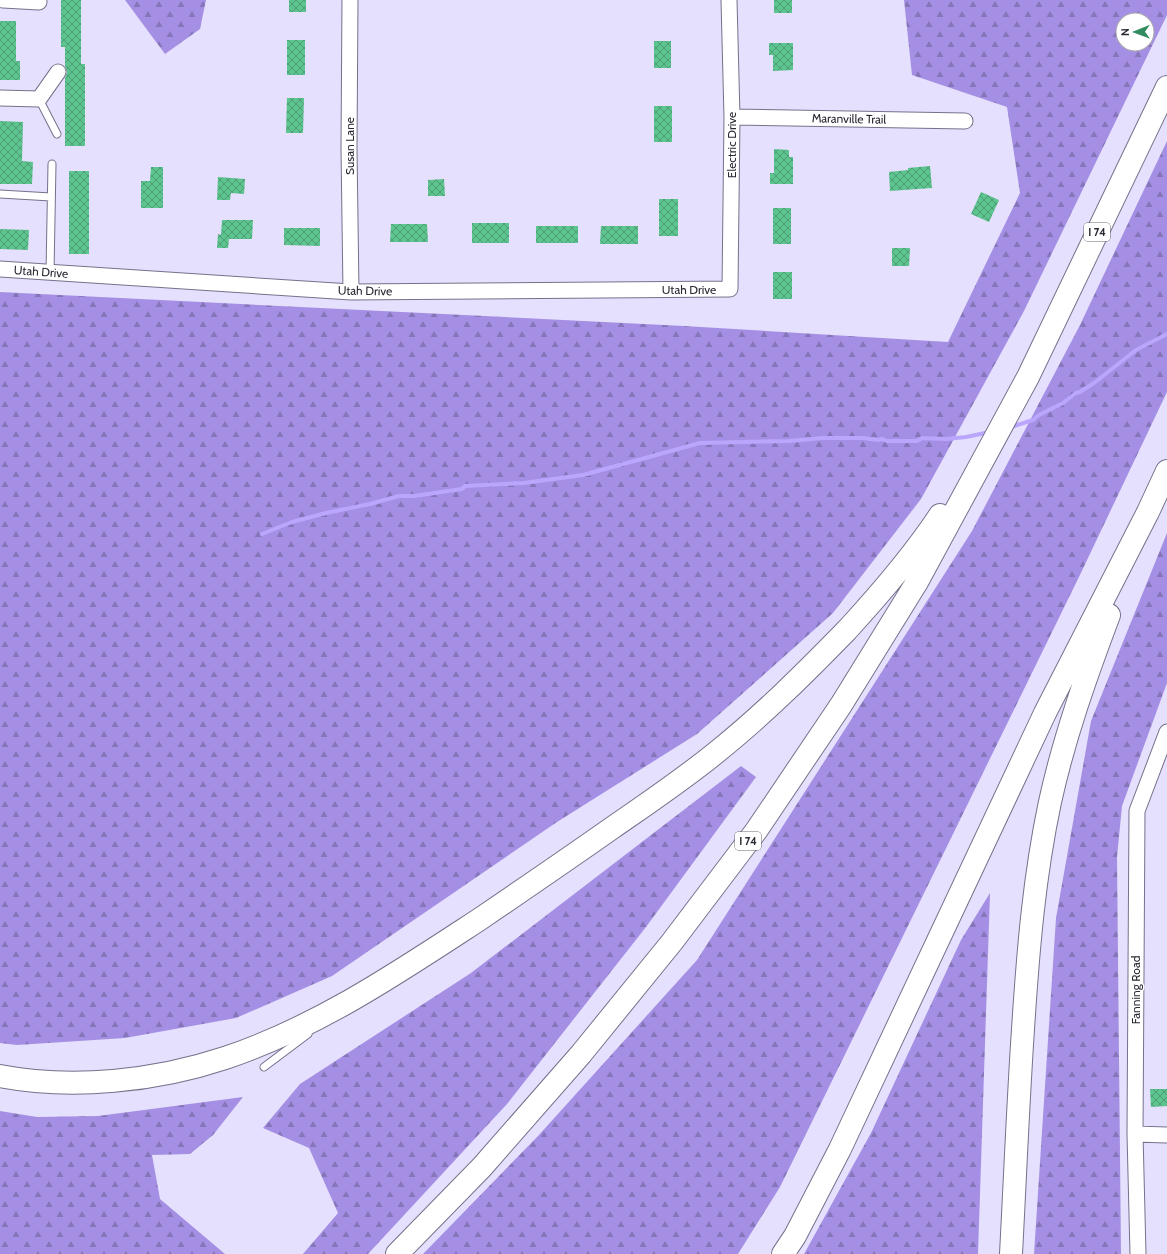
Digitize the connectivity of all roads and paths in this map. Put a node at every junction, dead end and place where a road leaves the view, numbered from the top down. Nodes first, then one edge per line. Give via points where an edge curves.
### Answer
1 (3, 0) edge
2 (350, 0) edge
3 (729, 0) edge
4 (39, 2) dead end
5 (58, 72) dead end
6 (1167, 87) edge
7 (0, 98) edge
8 (39, 99) junction
9 (732, 117) junction
10 (965, 121) dead end
11 (57, 134) dead end
12 (52, 164) dead end
13 (0, 194) edge
14 (51, 197) junction
15 (0, 269) edge
16 (50, 273) junction
17 (730, 290) joint
18 (351, 292) junction
19 (1028, 377) junction
20 (1167, 471) edge
21 (1148, 512) junction
22 (1167, 732) edge
23 (348, 1003) junction
24 (264, 1067) dead end
25 (0, 1076) edge
26 (1135, 1134) junction
27 (1167, 1135) edge
28 (397, 1254) edge
29 (783, 1254) edge
30 (1011, 1254) edge
31 (1138, 1254) edge

1 - 4 street
2 - 18 street, Susan Lane
3 - 9 street, Electric Drive
5 - 8 street
6 - 19 highway, I 74
7 - 8 street
8 - 11 lane
9 - 10 street, Maranville Trail
9 - 17 street, Electric Drive
12 - 14 lane
13 - 14 lane
14 - 16 lane
15 - 16 street, Utah Drive
16 - 18 street, Utah Drive
17 - 18 street, Utah Drive
19 - 23 highway via 988,442 909,558 870,605 770,706 675,784 519,893
19 - 28 highway, I 74 via 917,582 841,705 756,831 672,942 581,1054 482,1166
20 - 21 highway
21 - 29 highway via 1045,713 840,1149
21 - 30 highway via 1088,670 1050,801 1028,953
22 - 26 street, Fanning Road via 1137,811
23 - 24 lane
23 - 25 highway via 265,1044 182,1070 146,1077 95,1082 29,1080
26 - 27 street
26 - 31 street, Fanning Road

